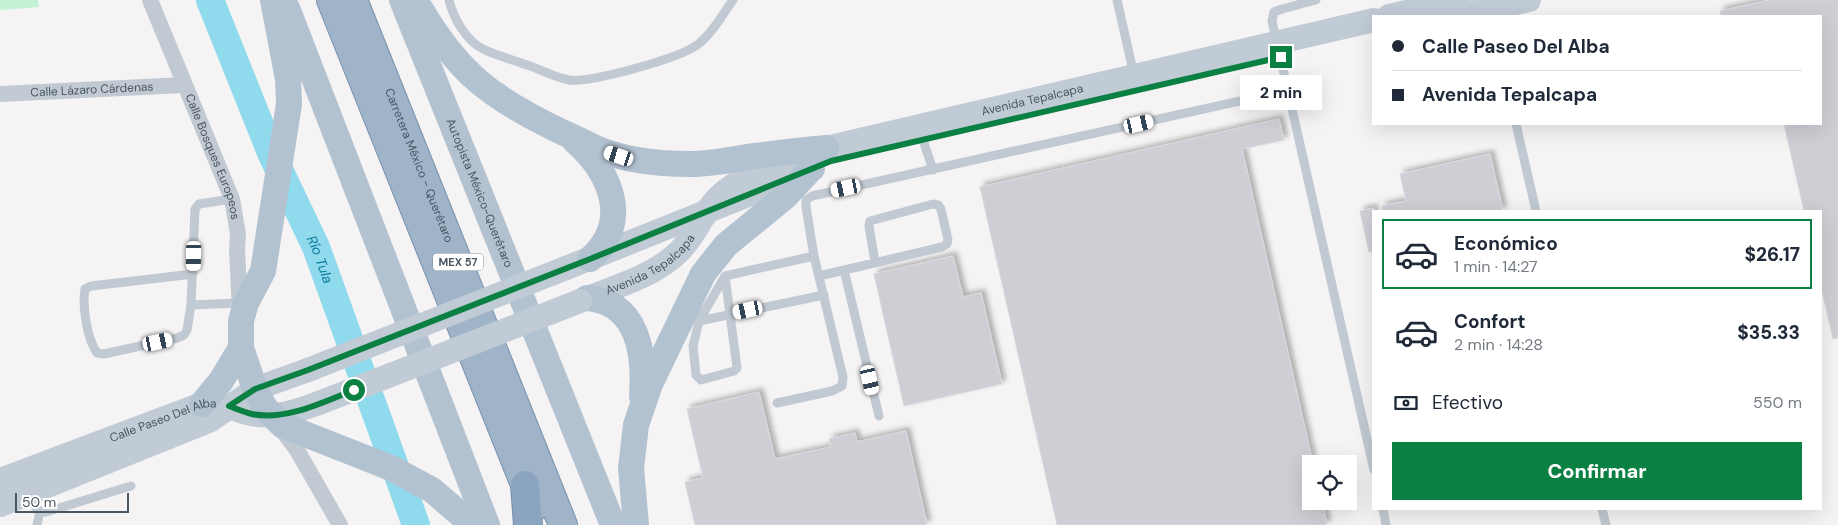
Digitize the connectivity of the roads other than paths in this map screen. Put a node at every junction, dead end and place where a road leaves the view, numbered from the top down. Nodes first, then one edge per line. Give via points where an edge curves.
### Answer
1 (150, 0) edge
2 (273, 0) edge
3 (284, 0) edge
4 (331, 0) edge
5 (353, 0) edge
6 (402, 0) edge
7 (416, 0) edge
8 (449, 0) edge
9 (733, 0) edge
10 (1116, 0) edge
11 (1316, 0) edge
12 (1459, 0) edge
13 (1529, 0) edge
14 (1490, 8) edge
15 (1393, 15) edge
16 (1462, 15) edge
17 (1372, 21) edge
18 (1372, 36) edge
19 (1280, 50) junction
20 (1134, 75) junction
21 (184, 85) junction
22 (1289, 90) junction
23 (0, 94) edge
24 (1516, 125) edge
25 (565, 133) junction
26 (924, 140) junction
27 (826, 148) junction
28 (811, 169) junction
29 (933, 170) junction
30 (232, 199) junction
31 (1536, 210) edge
32 (707, 212) junction
33 (814, 256) junction
34 (590, 259) junction
35 (876, 262) junction
36 (844, 270) junction
37 (193, 274) junction
38 (724, 276) junction
39 (819, 276) junction
40 (824, 295) junction
41 (584, 300) junction
42 (191, 305) junction
43 (240, 312) junction
44 (730, 314) junction
45 (700, 321) junction
46 (241, 348) junction
47 (255, 389) junction
48 (778, 403) dead end
49 (202, 404) junction
50 (642, 404) junction
51 (229, 406) junction
52 (272, 416) junction
53 (879, 416) dead end
54 (1372, 461) edge
55 (466, 471) junction
56 (0, 480) edge
57 (525, 485) junction
58 (131, 486) dead end
59 (30, 488) junction
60 (0, 505) edge
61 (1382, 510) edge
62 (1602, 510) edge
63 (37, 525) edge
64 (340, 525) edge
65 (471, 525) edge
66 (486, 525) edge
67 (503, 525) edge
68 (528, 525) edge
69 (541, 525) edge
70 (563, 525) edge
71 (613, 525) edge
72 (636, 525) edge
73 (1386, 525) edge
74 (1606, 525) edge

1 - 21 street, Calle Bosques Europeos
2 - 43 main road via 288,79 287,116 263,271
3 - 55 main road
4 - 57 highway, Carretera México - Querétaro / MEX 57
5 - 70 highway, Carretera México - Querétaro / MEX 57
6 - 71 main road, Autopista México-Querétaro
7 - 25 main road via 440,41 478,82 533,119
8 - 9 lane via 459,26 481,48 569,80 592,80 696,46
10 - 20 lane
11 - 19 lane via 1274,12 1272,21
12 - 15 main road
13 - 14 main road
14 - 16 main road
17 - 19 main road, Avenida Tepalcapa
18 - 19 main road, Avenida Tepalcapa
19 - 20 main road, Avenida Tepalcapa
19 - 22 lane
19 - 26 main road, Avenida Tepalcapa
20 - 27 main road, Avenida Tepalcapa
21 - 23 street, Calle Lázaro Cárdenas
21 - 30 street, Calle Bosques Europeos
22 - 29 lane
22 - 54 lane
24 - 31 lane
25 - 27 main road via 619,156 671,164 713,163
25 - 34 main road via 597,165 612,198 614,216 610,234
26 - 28 main road, Avenida Tepalcapa via 831,161
26 - 29 lane
27 - 32 main road, Avenida Tepalcapa via 745,178 724,192
28 - 32 main road, Avenida Tepalcapa
28 - 50 main road via 773,207 737,234 708,266
29 - 33 lane via 812,196 806,200
30 - 37 lane via 200,204 195,209
30 - 43 street, Calle Bosques Europeos via 238,234
32 - 34 main road, Avenida Tepalcapa
32 - 41 main road, Avenida Tepalcapa via 689,241 674,257 648,273
33 - 38 lane
33 - 39 lane
34 - 47 main road, Avenida Tepalcapa, bridge
35 - 35 lane via 947,244 938,205 870,221
35 - 36 lane
36 - 39 lane
36 - 53 lane
37 - 42 lane
37 - 42 lane via 86,289 85,317 92,347 97,353 104,354 177,338 187,330
38 - 44 lane
38 - 45 lane
39 - 40 lane
40 - 44 lane
40 - 48 lane via 843,377 842,386 832,392
41 - 50 main road via 604,301 612,305 633,328 642,371
41 - 52 main road, Calle Paseo Del Alba, bridge via 319,403
42 - 43 lane
43 - 46 main road
44 - 45 lane
44 - 45 lane via 737,368 701,380 696,375 693,346
46 - 47 main road
46 - 49 main road
47 - 51 main road
47 - 52 main road
49 - 51 main road, Calle Paseo Del Alba
49 - 59 main road, Calle Paseo Del Alba
50 - 72 main road via 634,432 630,468
51 - 52 main road, Calle Paseo Del Alba via 251,414
51 - 59 main road via 211,420
52 - 64 street
52 - 65 main road via 282,425 345,448 432,490
55 - 66 main road
55 - 67 main road
56 - 59 main road, Calle Paseo Del Alba
57 - 68 highway
57 - 69 highway, Carretera México - Querétaro / MEX 57
58 - 59 lane via 46,512
59 - 60 main road
59 - 63 lane
61 - 73 lane
62 - 74 lane

